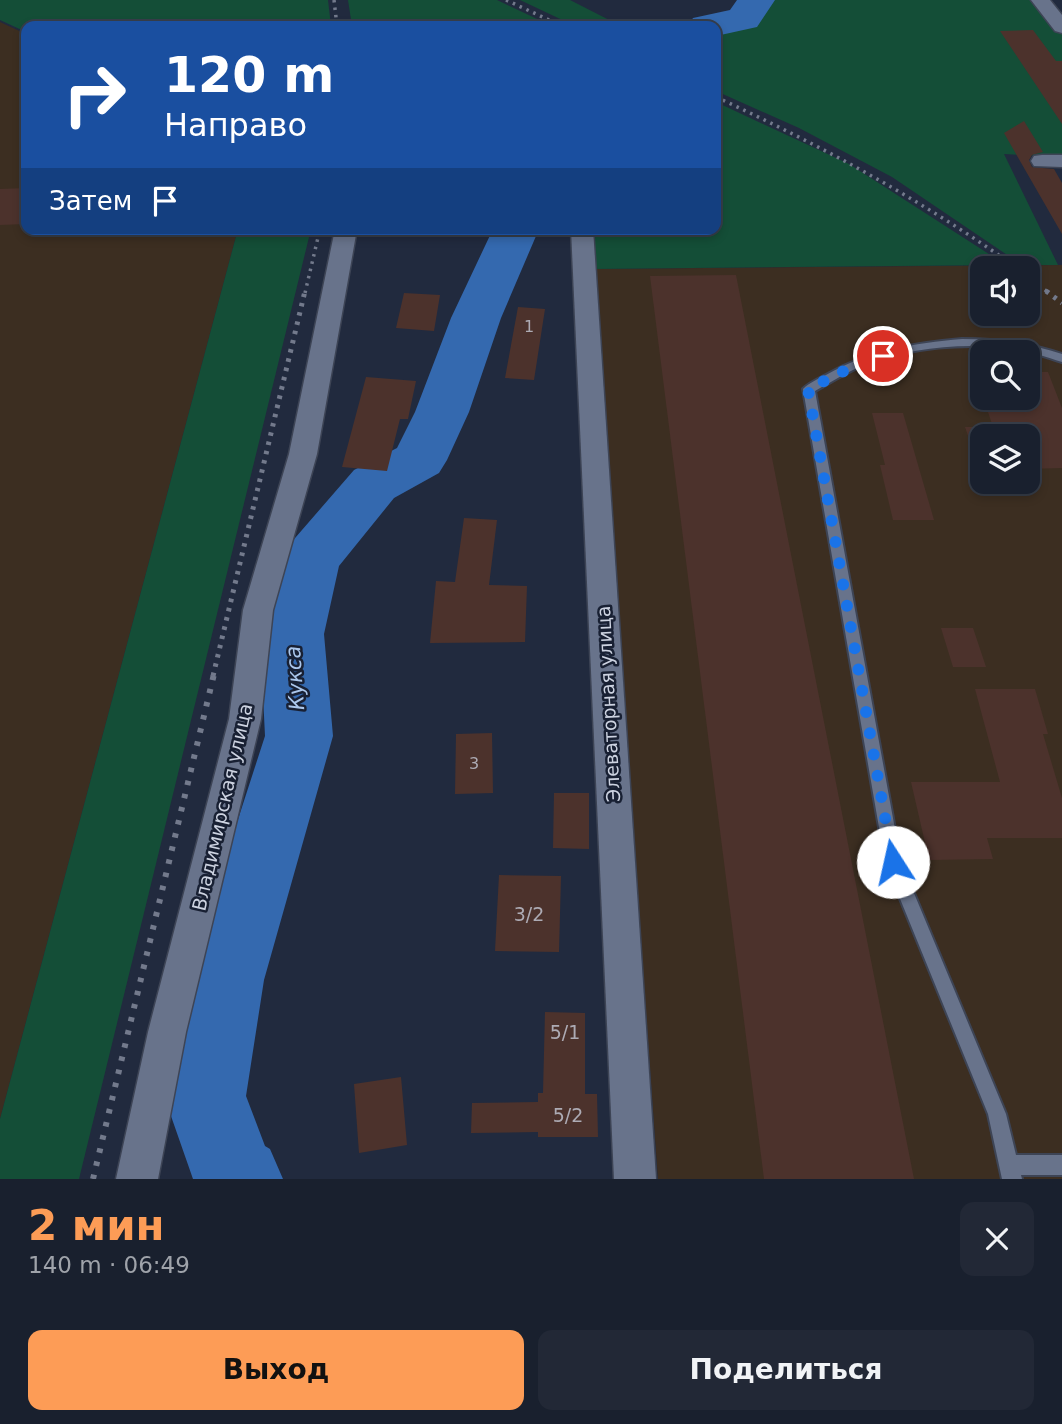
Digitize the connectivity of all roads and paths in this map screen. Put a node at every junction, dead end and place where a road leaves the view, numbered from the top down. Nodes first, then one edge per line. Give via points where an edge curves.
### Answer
1 (1040, 0) edge
2 (1062, 27) edge
3 (345, 235) edge
4 (582, 235) edge
5 (1062, 358) edge
6 (1062, 1165) edge
7 (1010, 1172) edge
8 (136, 1179) edge
9 (635, 1179) edge

1 - 2 street
3 - 8 street, Владимирская улица via 303,454 258,610 245,719 167,1031
4 - 9 street, Элеваторная улица
5 - 7 lane via 1002,344 925,344 862,362 808,389 893,862 997,1114
6 - 7 lane

